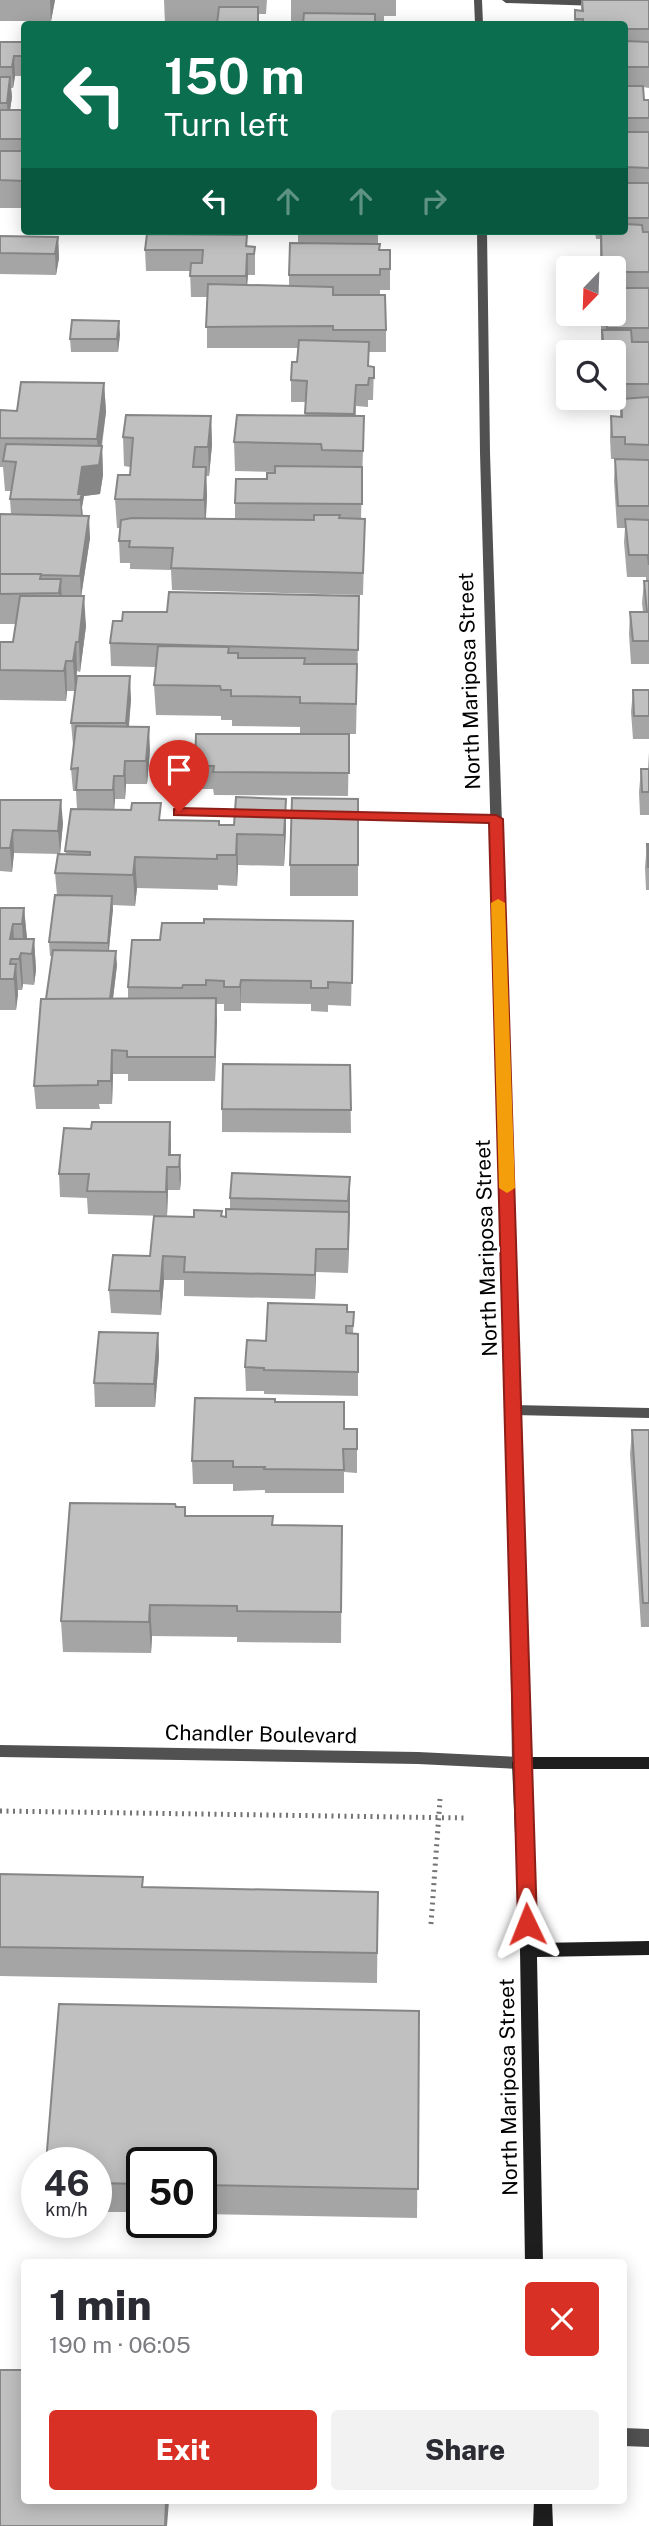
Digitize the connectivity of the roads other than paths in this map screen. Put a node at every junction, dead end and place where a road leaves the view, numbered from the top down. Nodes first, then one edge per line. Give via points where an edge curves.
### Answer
1 (478, 0) edge
2 (506, 0) edge
3 (607, 3) edge
4 (479, 21) edge
5 (482, 235) edge
6 (179, 812) dead end
7 (496, 819) junction
8 (514, 1410) junction
9 (649, 1413) edge
10 (0, 1751) edge
11 (520, 1763) junction
12 (649, 1763) edge
13 (649, 1948) edge
14 (528, 1951) junction
15 (534, 2259) edge
16 (627, 2437) edge
17 (649, 2438) edge
18 (543, 2504) edge
19 (543, 2526) edge

1 - 4 street
2 - 3 street
5 - 7 street, North Mariposa Street
6 - 7 street
7 - 8 street, North Mariposa Street
8 - 9 street
8 - 11 street, North Mariposa Street
10 - 11 street, Chandler Boulevard
11 - 12 main road
11 - 14 main road, North Mariposa Street
13 - 14 main road
14 - 15 main road, North Mariposa Street
16 - 17 street
18 - 19 main road

